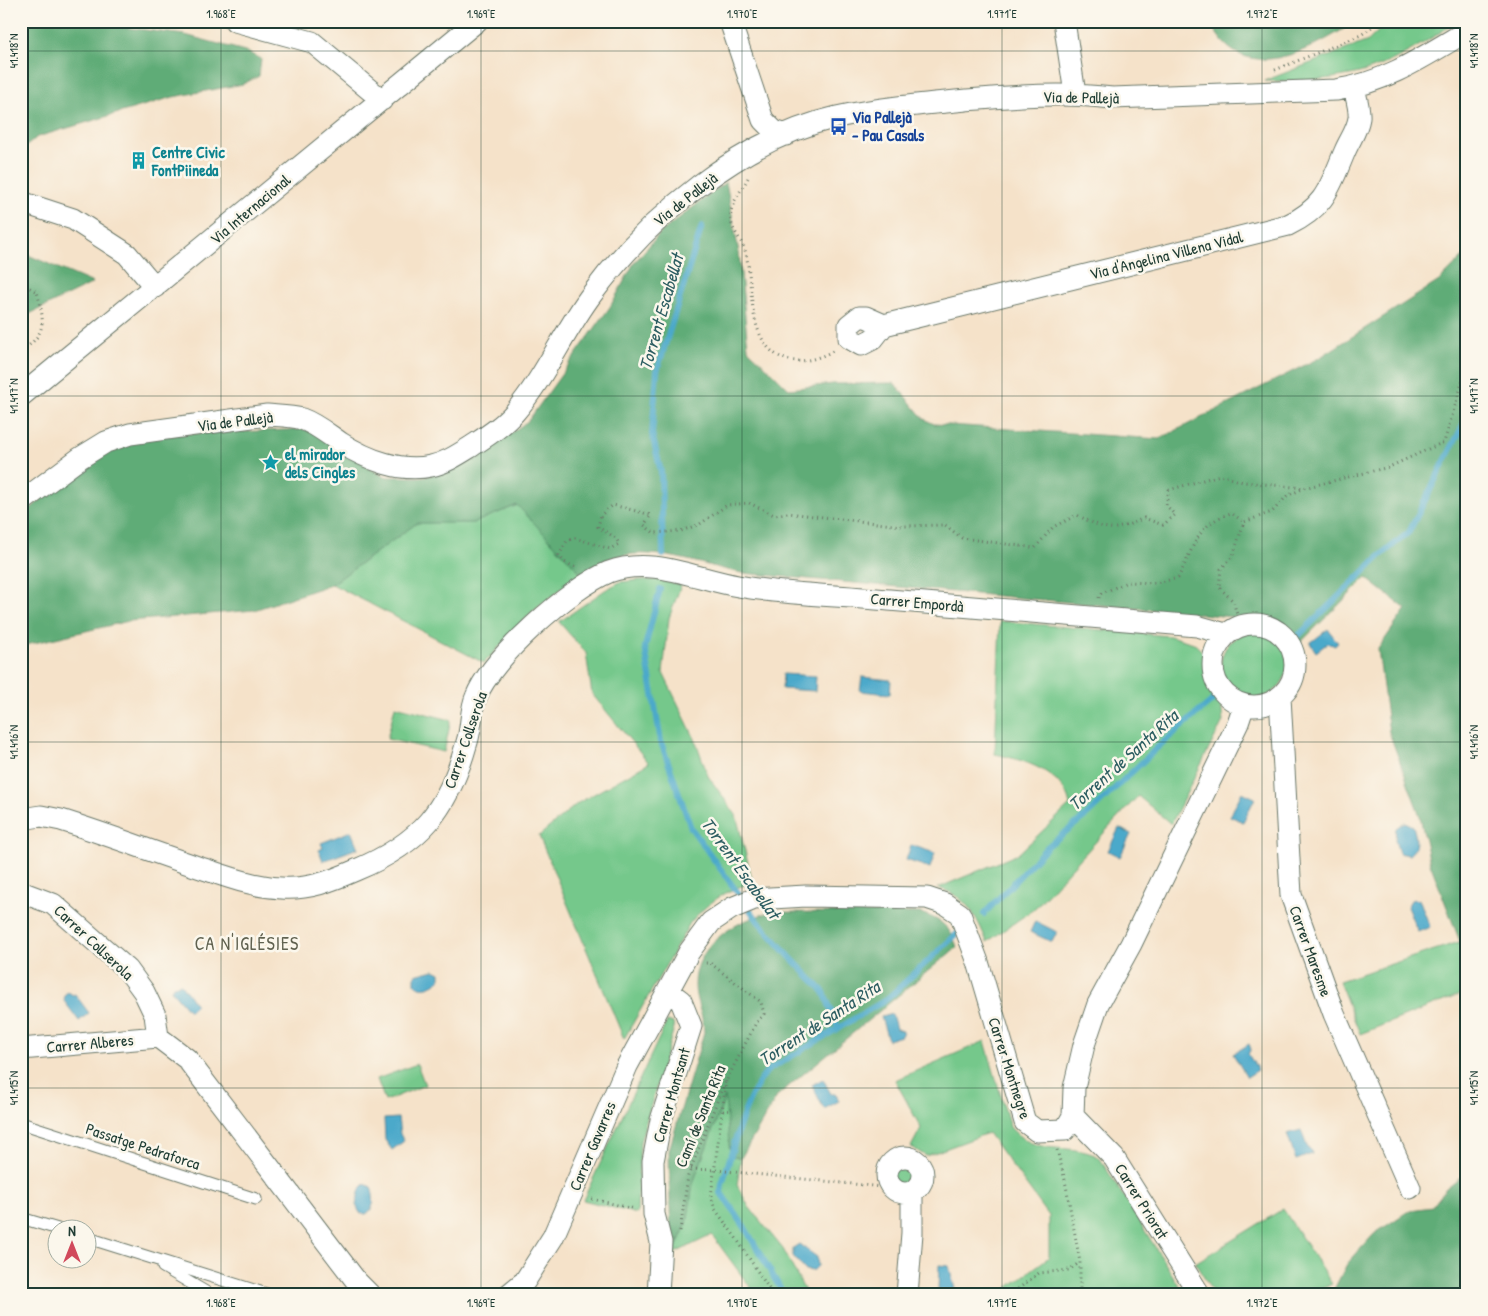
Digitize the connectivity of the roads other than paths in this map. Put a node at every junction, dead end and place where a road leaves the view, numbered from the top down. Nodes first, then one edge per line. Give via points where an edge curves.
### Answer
1 (235, 21) edge
2 (477, 21) edge
3 (730, 21) edge
4 (1064, 21) edge
5 (1467, 31) edge
6 (1354, 88) junction
7 (1075, 94) junction
8 (382, 100) junction
9 (786, 135) junction
10 (21, 202) edge
11 (155, 287) junction
12 (849, 338) road end
13 (21, 396) edge
14 (21, 502) edge
15 (602, 576) joint
16 (1233, 630) junction
17 (1280, 698) junction
18 (1244, 705) junction
19 (21, 818) edge
20 (21, 892) edge
21 (669, 992) junction
22 (158, 1037) junction
23 (21, 1049) edge
24 (1073, 1116) junction
25 (21, 1123) edge
26 (1410, 1188) dead end
27 (902, 1190) road end
28 (256, 1199) dead end
29 (21, 1218) edge
30 (48, 1226) edge
31 (98, 1241) edge
32 (137, 1253) junction
33 (211, 1295) edge
34 (270, 1295) edge
35 (370, 1295) edge
36 (508, 1295) edge
37 (658, 1295) edge
38 (908, 1295) edge
39 (1200, 1295) edge

1 - 8 street via 312,42
2 - 8 street, Via Internacional
3 - 9 street via 764,120 774,131
4 - 7 street
5 - 6 street, Via de Pallejà via 1407,66
6 - 7 street, Via de Pallejà via 1318,92 1112,98
6 - 12 street, Via d'Angelina Villena Vidal via 1359,116 1356,130 1327,195 1300,220 884,325 859,317 849,325
7 - 9 street, Via de Pallejà via 1006,97 836,117
8 - 11 street, Via Internacional
9 - 14 street, Via de Pallejà via 726,168 663,214 592,293 515,413 455,457 432,466 406,468 377,461 348,448 304,420 267,415 130,434 106,442
10 - 11 street via 73,219 127,254
11 - 13 street, Via Internacional
15 - 16 street, Carrer Empordà via 631,567 653,566 738,586
15 - 19 street, Carrer Collserola via 572,593 493,668 476,697 468,741 441,805 412,841 384,859 302,889 277,888 231,878 61,820 41,816
16 - 17 street via 1257,624 1272,628 1285,638 1293,652 1295,667 1292,683
16 - 18 street via 1216,647 1212,662 1215,680 1222,692
17 - 18 street via 1268,704
17 - 26 street, Carrer Maresme via 1291,895 1334,1014
18 - 24 street via 1158,889 1098,1004 1074,1088
20 - 22 street, Carrer Collserola via 53,904 128,970 155,1015
21 - 24 street, Carrer Montnegre via 685,960 712,922 732,908 754,899 806,896 927,898 960,914 978,962 1025,1122 1037,1131 1065,1130
21 - 36 street, Carrer Gavarres via 627,1066 553,1237 525,1281
21 - 37 street, Carrer Montsant via 681,1001 691,1026 659,1128 653,1161 654,1214 661,1242
22 - 23 street, Carrer Alberes
22 - 35 street via 187,1059 356,1282
24 - 39 street, Carrer Priorat via 1114,1158
25 - 28 lane, Passatge Pedraforca
27 - 38 street via 912,1233
29 - 30 lane
31 - 32 lane
32 - 33 lane
32 - 34 lane

